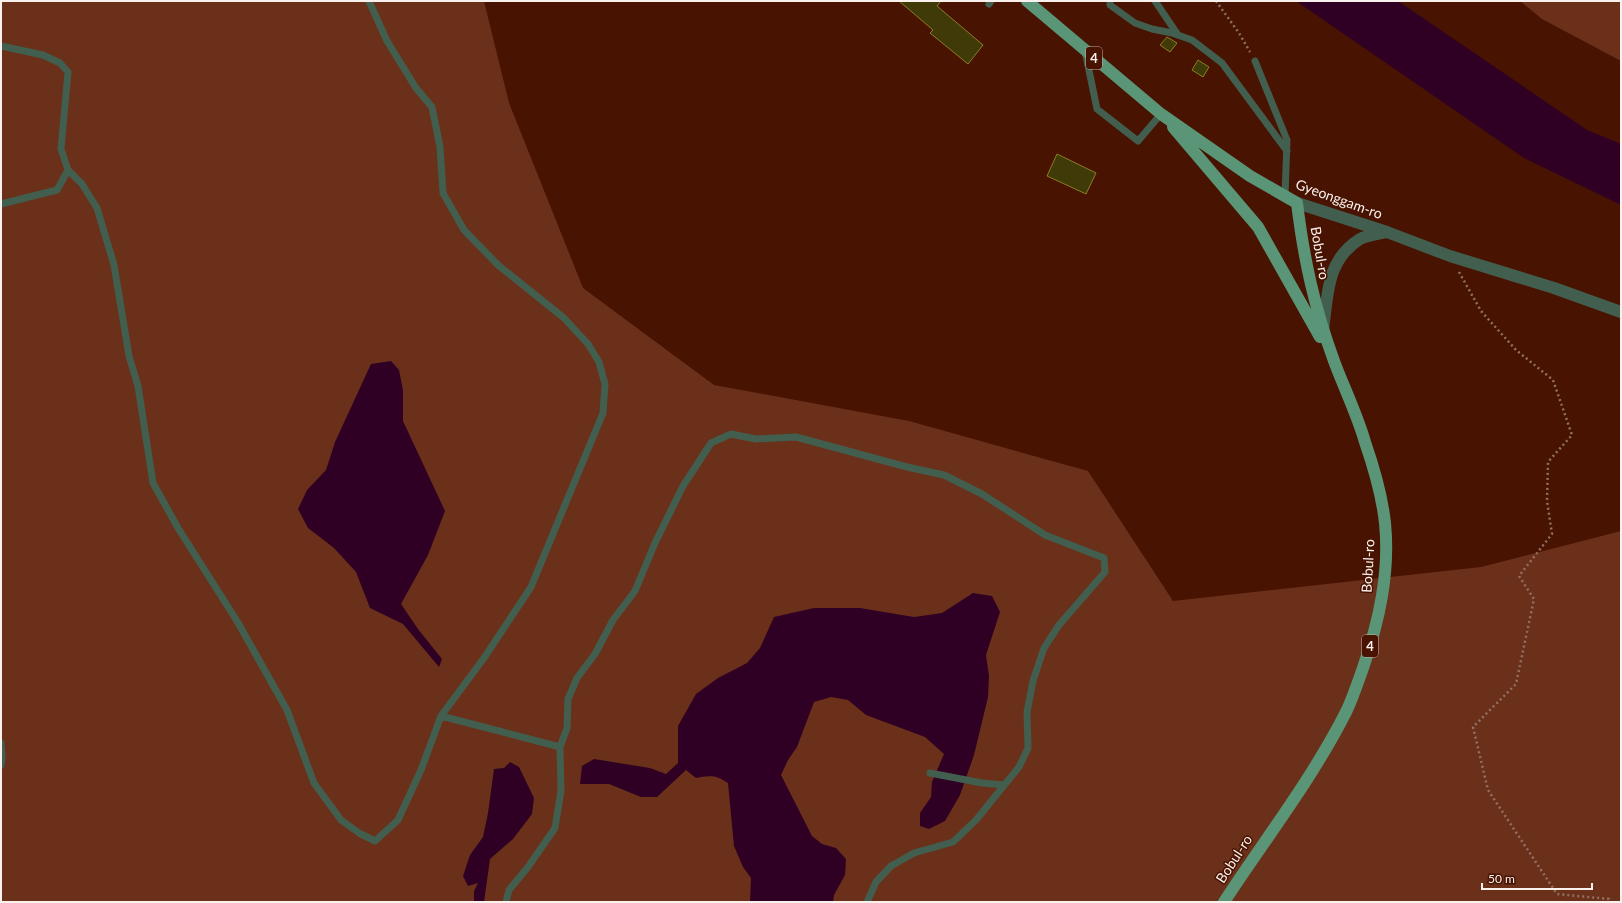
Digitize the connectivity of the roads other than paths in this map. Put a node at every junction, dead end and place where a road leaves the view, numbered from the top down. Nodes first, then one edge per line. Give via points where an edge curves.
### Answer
1 (369, 1) edge
2 (1027, 1) edge
3 (1110, 1) edge
4 (1155, 1) edge
5 (1178, 35) junction
6 (1, 46) edge
7 (1085, 50) junction
8 (1254, 61) road end
9 (1161, 114) junction
10 (1287, 151) junction
11 (68, 170) junction
12 (1285, 196) junction
13 (1297, 203) junction
14 (1, 204) edge
15 (1387, 232) junction
16 (1621, 312) edge
17 (1323, 330) junction
18 (1334, 361) junction
19 (442, 716) junction
20 (1, 743) edge
21 (560, 747) junction
22 (1, 764) edge
23 (930, 773) dead end
24 (1004, 785) junction
25 (506, 902) edge
26 (867, 902) edge
27 (1224, 902) edge

1 - 19 lane via 387,41 416,88 432,107 440,147 443,193 464,230 498,265 564,318 588,344 598,362 605,384 603,414 531,587
2 - 7 main road, Gyeonggam-ro / 4
3 - 5 lane via 1110,5 1135,23
4 - 5 lane
5 - 10 lane via 1192,40 1222,63
6 - 11 lane via 43,55 60,63 68,72 61,149
7 - 9 main road, Gyeonggam-ro / 4
7 - 9 lane via 1097,110 1138,141
8 - 10 lane via 1287,140
9 - 12 main road, Gyeonggam-ro / 4 via 1250,176
9 - 18 main road via 1258,227
10 - 12 lane
11 - 14 lane via 57,190
11 - 19 lane via 82,184 97,208 114,265 129,356 138,386 153,483 244,634 286,710 314,783 341,820 375,842 398,820
12 - 13 main road, Gyeonggam-ro / 4
13 - 15 street, Gyeonggam-ro
13 - 17 main road, Bobul-ro / 4 via 1309,283
15 - 16 street, Gyeonggam-ro via 1450,256
15 - 17 street via 1361,238 1338,260 1331,274
17 - 18 main road, Bobul-ro / 4
18 - 27 main road, Bobul-ro / 4 via 1365,440 1385,523 1386,558 1379,616 1353,695 1335,732
19 - 21 lane
20 - 22 lane
21 - 24 lane via 567,728 568,699 577,678 595,654 613,620 635,591 683,486 711,443 731,434 756,438 796,437 944,475 982,494 1045,535 1104,558 1105,572 1059,625 1044,648 1033,681 1027,712 1028,748 1020,767
21 - 25 lane via 561,792 555,828 509,890
23 - 24 lane
24 - 26 lane via 976,820 953,842 914,853 891,866 876,882

